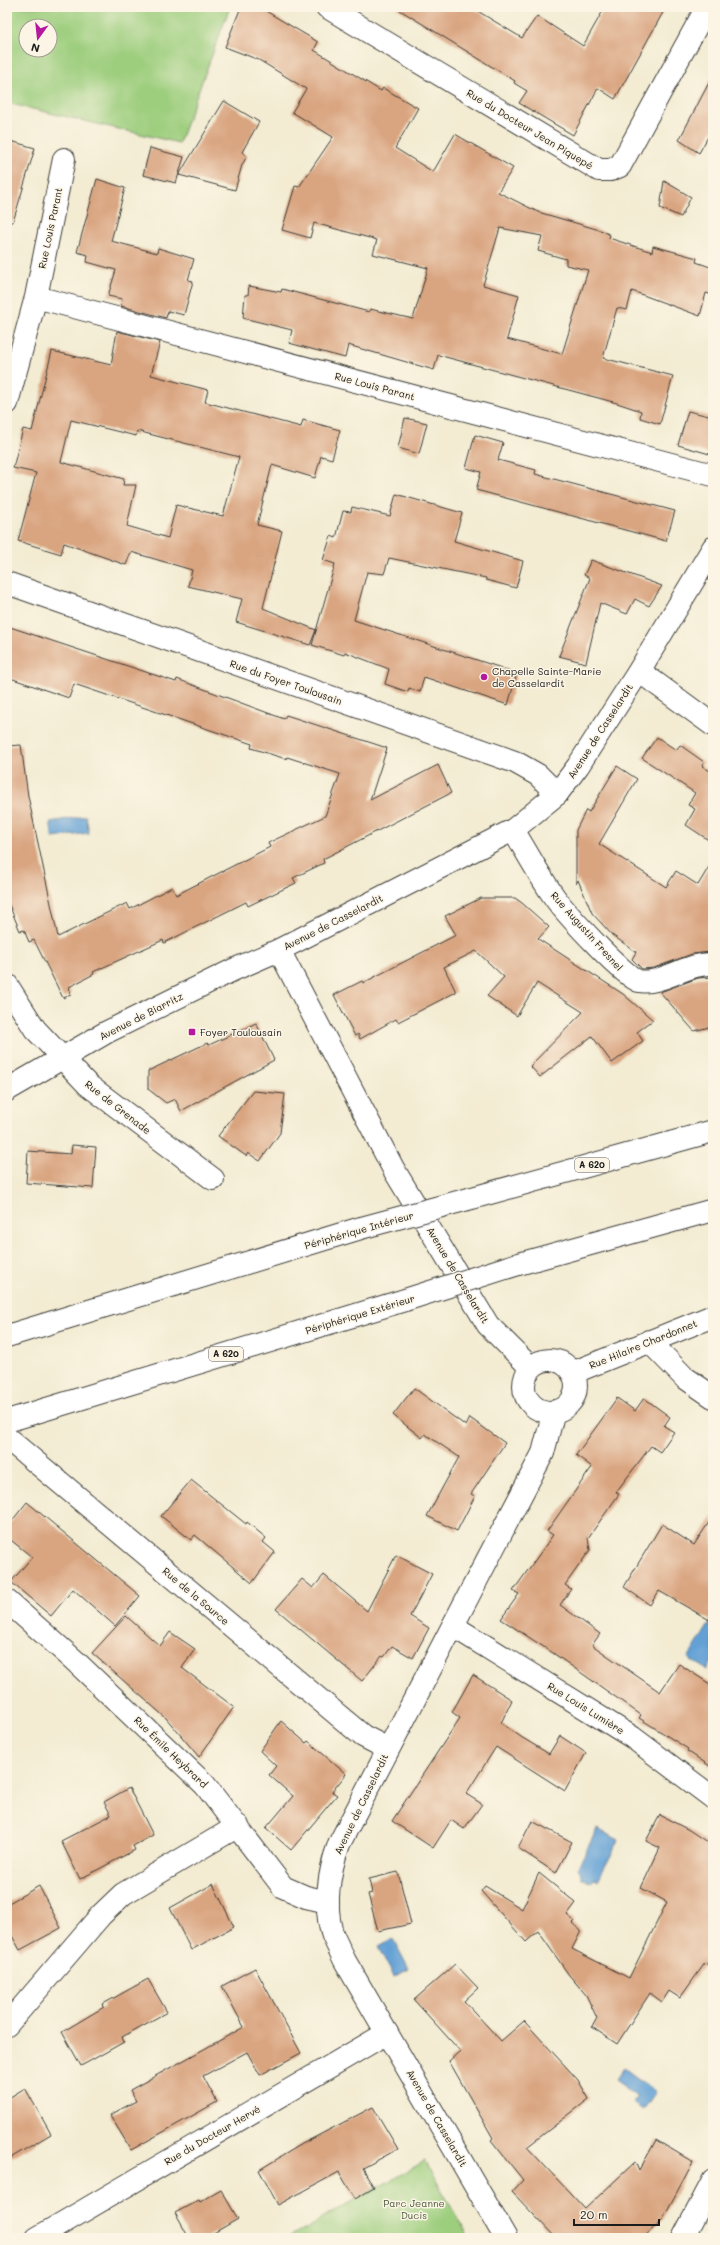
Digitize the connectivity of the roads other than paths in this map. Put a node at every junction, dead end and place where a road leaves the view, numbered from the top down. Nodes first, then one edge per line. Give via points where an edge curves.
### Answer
1 (327, 7) edge
2 (707, 7) edge
3 (64, 159) dead end
4 (36, 297) junction
5 (7, 403) edge
6 (713, 475) edge
7 (713, 548) edge
8 (7, 583) edge
9 (639, 672) junction
10 (713, 725) edge
11 (557, 794) junction
12 (513, 830) junction
13 (279, 950) junction
14 (713, 964) edge
15 (7, 985) edge
16 (63, 1059) junction
17 (7, 1090) edge
18 (713, 1131) edge
19 (213, 1179) dead end
20 (713, 1210) edge
21 (713, 1316) edge
22 (7, 1336) edge
23 (648, 1341) junction
24 (531, 1368) junction
25 (572, 1373) junction
26 (713, 1397) edge
27 (554, 1411) junction
28 (7, 1420) edge
29 (7, 1438) edge
30 (7, 1600) edge
31 (453, 1626) junction
32 (388, 1749) junction
33 (713, 1798) edge
34 (238, 1826) junction
35 (328, 1902) junction
36 (7, 2025) edge
37 (387, 2033) junction
38 (713, 2181) edge
39 (37, 2238) edge
40 (506, 2238) edge
41 (683, 2238) edge

1 - 2 main road, Rue du Docteur Jean Piquepé via 599,170 610,170 620,166
3 - 4 main road, Rue Louis Parant
4 - 5 main road, Rue Louis Parant
4 - 6 main road, Rue Louis Parant
7 - 9 main road, Avenue de Casselardit
8 - 11 main road, Rue du Foyer Toulousain via 515,762 538,775
9 - 10 main road
9 - 11 main road, Avenue de Casselardit
11 - 12 main road, Avenue de Casselardit
12 - 13 main road, Avenue de Casselardit
12 - 14 main road, Rue Augustin Fresnel via 555,898 623,972 639,981 652,980 695,966
13 - 16 main road, Avenue de Biarritz via 107,1032
13 - 24 main road, Avenue de Casselardit via 394,1170 488,1325
15 - 16 main road, Rue de Grenade via 34,1029
16 - 17 main road, Avenue de Biarritz
16 - 19 main road, Rue de Grenade via 88,1085
18 - 22 main road, Périphérique Intérieur / A 620, bridge via 361,1228
20 - 28 main road, Périphérique Extérieur / A 620, bridge via 514,1265
21 - 23 main road, Rue Hilaire Chardonnet
23 - 25 main road, Rue Hilaire Chardonnet
23 - 26 main road via 684,1377
24 - 25 main road via 539,1362 553,1361 566,1366
24 - 27 main road via 524,1382 526,1398 538,1409
25 - 27 main road via 575,1387 571,1401
27 - 31 main road, Avenue de Casselardit via 543,1453
29 - 32 main road, Rue de la Source via 363,1736
30 - 34 main road, Rue Émile Heybrard via 188,1768
31 - 32 main road, Avenue de Casselardit
31 - 33 main road, Rue Louis Lumière via 632,1737
32 - 35 main road, Avenue de Casselardit via 339,1844 332,1862
34 - 35 main road, Rue Émile Heybrard via 283,1887 306,1897
34 - 36 main road via 123,1894 101,1915
35 - 37 main road, Avenue de Casselardit via 333,1934 345,1961
37 - 39 main road, Rue du Docteur Hervé
37 - 40 main road, Avenue de Casselardit
38 - 41 main road

